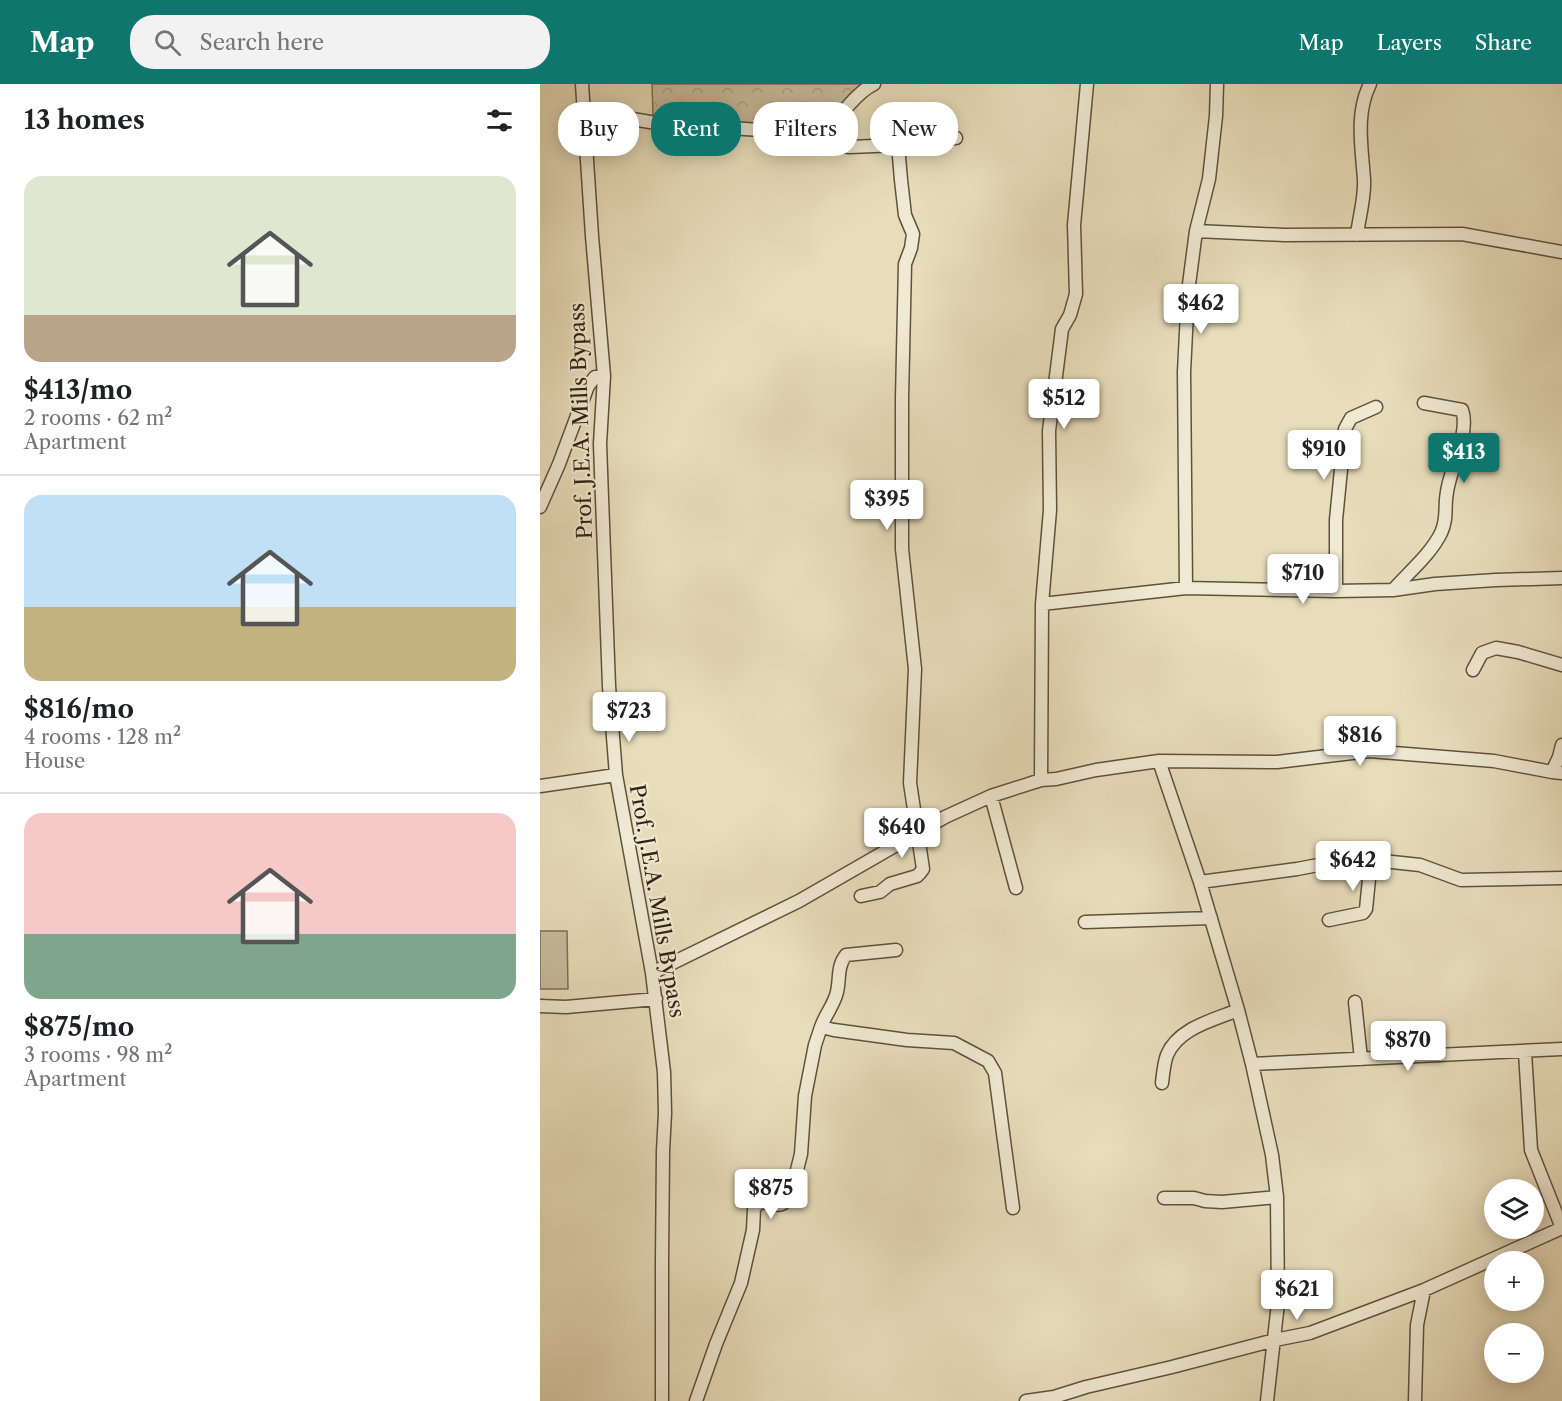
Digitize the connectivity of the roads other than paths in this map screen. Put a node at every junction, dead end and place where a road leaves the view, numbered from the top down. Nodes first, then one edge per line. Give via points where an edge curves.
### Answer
1 (582, 84) edge
2 (874, 84) edge
3 (1087, 84) edge
4 (1217, 84) edge
5 (1370, 84) edge
6 (584, 102) edge
7 (852, 102) edge
8 (639, 120) edge
9 (753, 130) edge
10 (588, 156) edge
11 (899, 156) edge
12 (1196, 231) junction
13 (1357, 235) junction
14 (1562, 252) edge
15 (604, 376) junction
16 (1424, 403) dead end
17 (1376, 407) dead end
18 (540, 507) edge
19 (1562, 578) edge
20 (1186, 588) junction
21 (1393, 590) junction
22 (1336, 591) junction
23 (1042, 604) junction
24 (1562, 665) edge
25 (1473, 670) dead end
26 (1562, 745) edge
27 (1159, 761) junction
28 (1557, 772) edge
29 (616, 775) junction
30 (1041, 780) junction
31 (540, 786) edge
32 (991, 796) junction
33 (918, 832) junction
34 (1371, 859) junction
35 (1562, 878) edge
36 (1200, 882) junction
37 (1016, 888) dead end
38 (861, 897) dead end
39 (1210, 918) junction
40 (1329, 920) dead end
41 (1085, 922) dead end
42 (896, 950) dead end
43 (652, 973) junction
44 (656, 999) junction
45 (1355, 1002) dead end
46 (540, 1006) edge
47 (1238, 1010) junction
48 (821, 1027) junction
49 (1562, 1049) edge
50 (1525, 1052) junction
51 (1361, 1059) junction
52 (1252, 1064) junction
53 (1162, 1083) dead end
54 (1277, 1197) junction
55 (1164, 1198) dead end
56 (1013, 1208) dead end
57 (1562, 1228) edge
58 (1424, 1290) junction
59 (1275, 1340) junction
60 (662, 1401) edge
61 (696, 1401) edge
62 (1026, 1401) edge
63 (1267, 1401) edge
64 (1415, 1401) edge

1 - 6 street, Prof. J.E.A. Mills Bypass
2 - 7 street
3 - 23 street via 1074,225 1076,294 1062,329 1049,432 1050,510
4 - 12 street via 1209,179
5 - 13 street via 1360,119 1364,181
8 - 9 street
10 - 15 street, Prof. J.E.A. Mills Bypass
11 - 33 street via 905,215 913,234 905,264 902,549 915,669 910,783
12 - 13 street
12 - 20 street via 1184,372
13 - 14 street via 1462,234
15 - 18 street via 595,377 588,386
15 - 29 street, Prof. J.E.A. Mills Bypass via 600,444
16 - 21 street via 1462,410 1465,417 1440,534 1430,551
17 - 22 street via 1351,418 1345,429 1336,520
19 - 21 street via 1435,584
20 - 22 street
20 - 23 street
21 - 22 street
23 - 30 street
24 - 25 street via 1496,648 1482,653
26 - 28 street
27 - 28 street via 1277,762 1369,751 1494,761
27 - 30 street
27 - 36 street
29 - 31 street
29 - 43 street, Prof. J.E.A. Mills Bypass
30 - 32 street
32 - 33 street
32 - 37 street
33 - 38 street via 923,869 920,873
33 - 43 street via 799,901
34 - 35 street via 1420,865 1461,880
34 - 36 street via 1354,858
34 - 40 street via 1365,912
36 - 39 street
39 - 41 street
39 - 47 street
42 - 48 street via 846,955 835,999
43 - 44 street, Prof. J.E.A. Mills Bypass
44 - 46 street
44 - 60 street, Prof. J.E.A. Mills Bypass via 665,1113
45 - 51 street
47 - 52 street
47 - 53 street via 1190,1030 1175,1042 1167,1054
48 - 56 street via 954,1043 988,1061 995,1073
48 - 61 street via 805,1096 801,1154 791,1194 781,1205 759,1202 754,1209 741,1283
49 - 50 street
50 - 51 street
50 - 57 street via 1531,1150
51 - 52 street
52 - 54 street
54 - 55 street via 1222,1202
54 - 59 street
57 - 58 street
58 - 59 street via 1310,1334
58 - 64 street via 1417,1325
59 - 62 street
59 - 63 street

